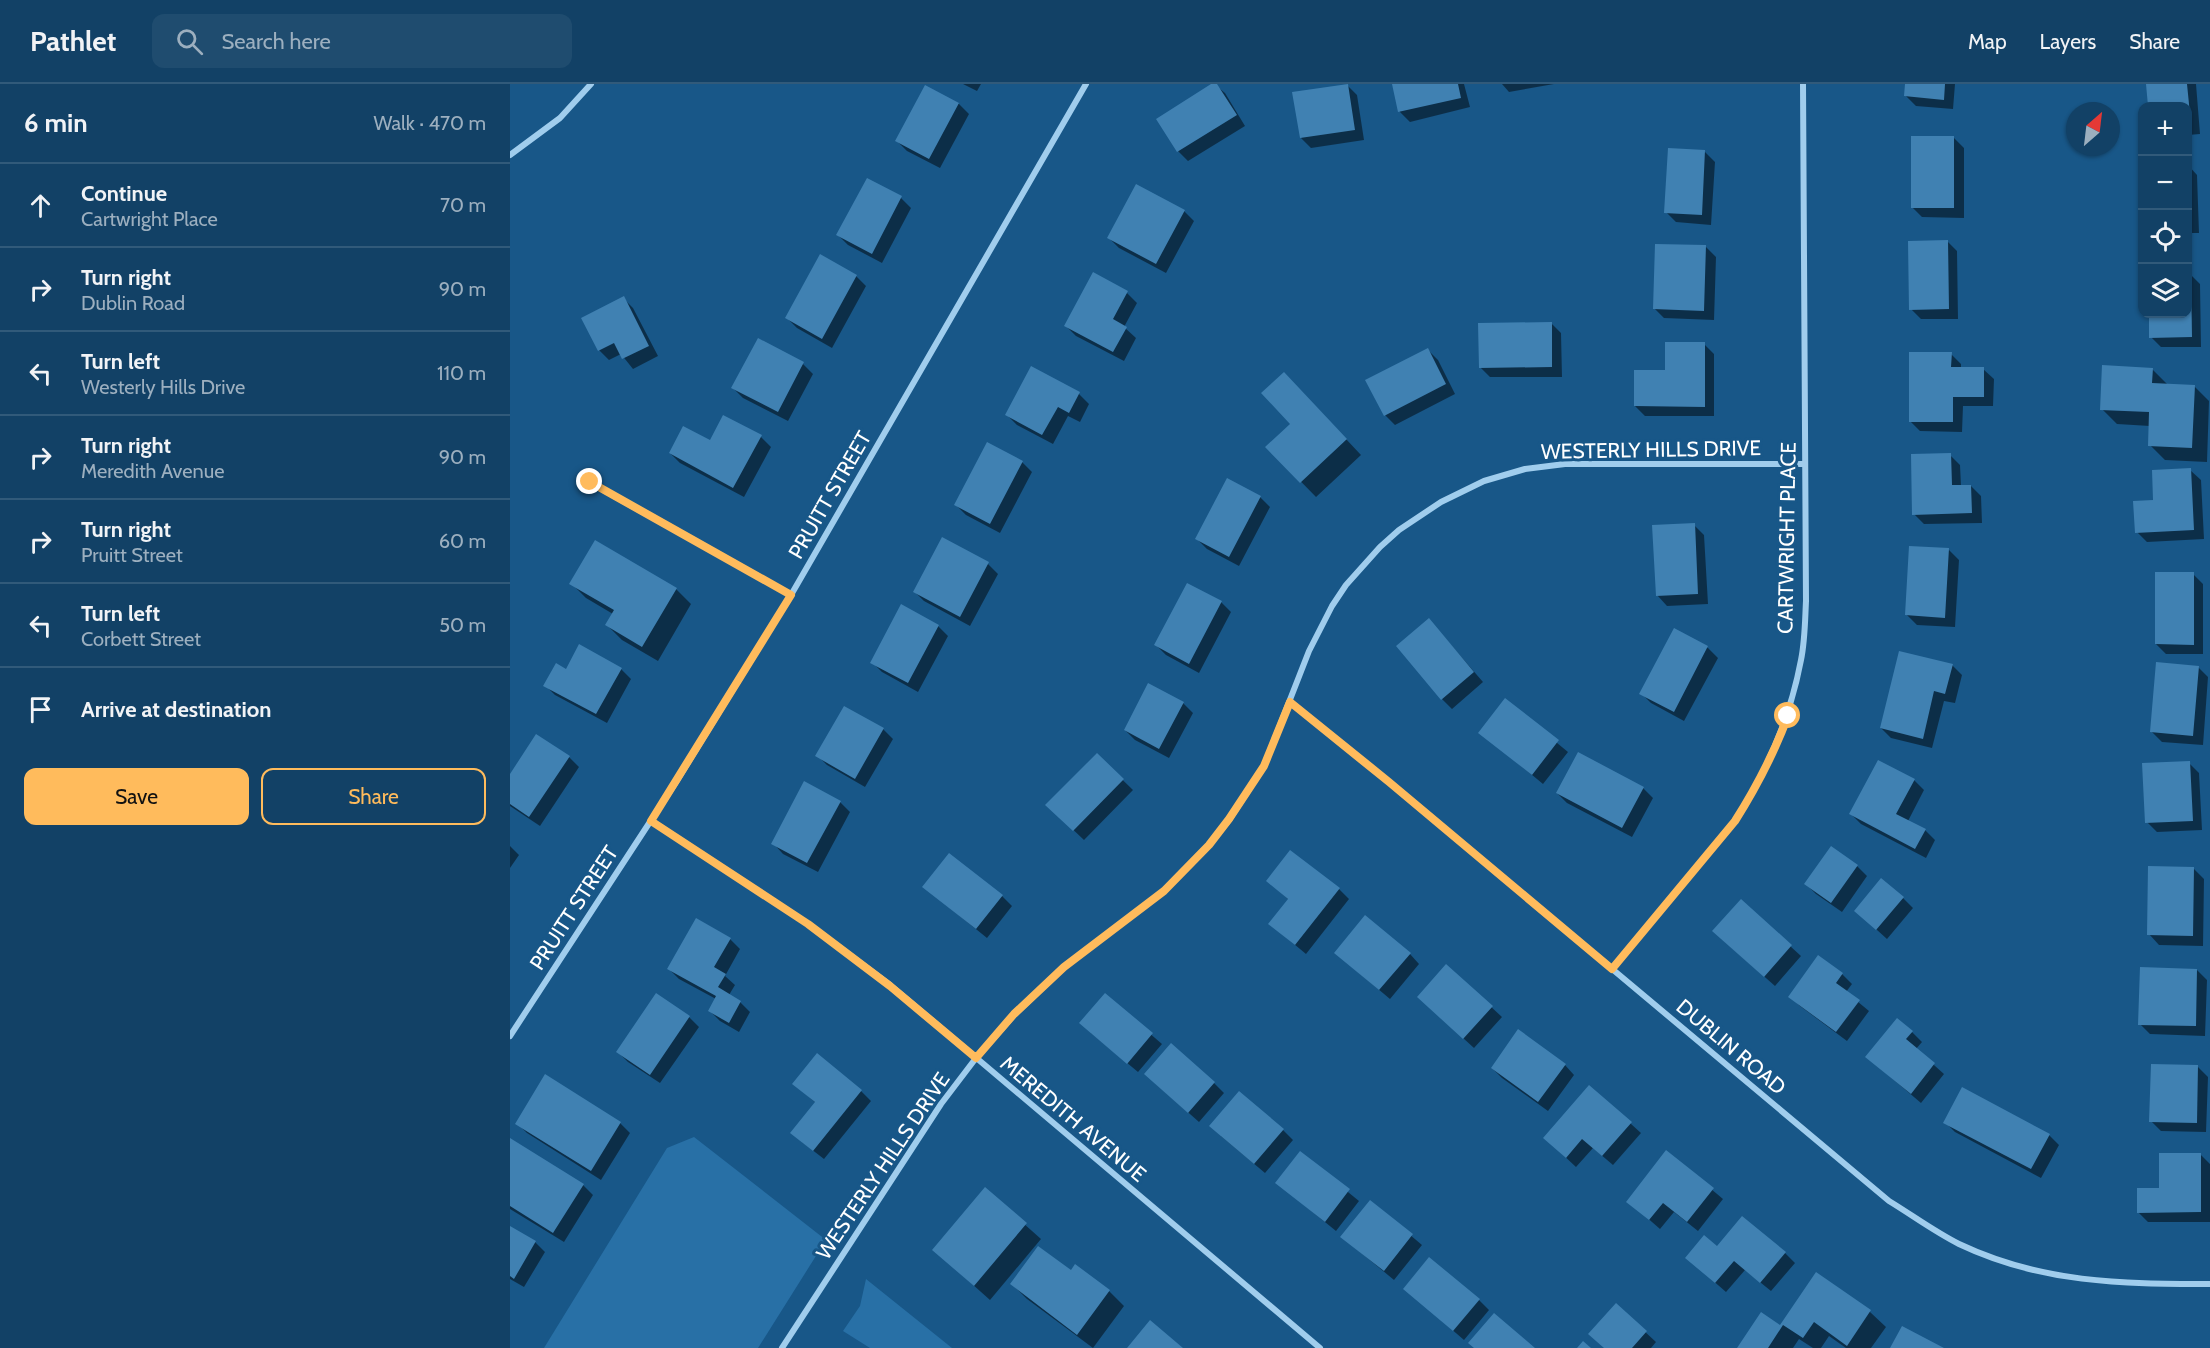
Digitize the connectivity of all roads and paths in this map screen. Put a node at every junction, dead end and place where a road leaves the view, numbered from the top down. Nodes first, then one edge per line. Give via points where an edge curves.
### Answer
1 (591, 84) edge
2 (1086, 84) edge
3 (1803, 84) edge
4 (510, 155) edge
5 (1805, 464) junction
6 (590, 482) dead end
7 (791, 595) junction
8 (1290, 702) junction
9 (651, 821) junction
10 (1612, 969) junction
11 (510, 1036) edge
12 (976, 1058) junction
13 (2210, 1284) edge
14 (782, 1348) edge
15 (1320, 1348) edge

1 - 4 street via 560,118
2 - 7 street, PRUITT STREET
3 - 5 street, CARTWRIGHT PLACE
5 - 8 street, WESTERLY HILLS DRIVE via 1565,464 1525,469 1484,482 1442,502 1399,530 1346,585 1309,651
5 - 10 street, CARTWRIGHT PLACE via 1806,601 1801,659 1788,716 1751,796 1735,821
6 - 7 street
7 - 9 street, PRUITT STREET
8 - 10 street, DUBLIN ROAD
8 - 12 street, WESTERLY HILLS DRIVE via 1264,766 1209,845 1164,891 1064,967 1014,1014
9 - 11 street, PRUITT STREET
9 - 12 street, MEREDITH AVENUE via 808,924
10 - 13 street, DUBLIN ROAD via 1889,1201 1959,1244 2015,1265 2074,1279
12 - 14 street, WESTERLY HILLS DRIVE via 941,1104
12 - 15 street, MEREDITH AVENUE

